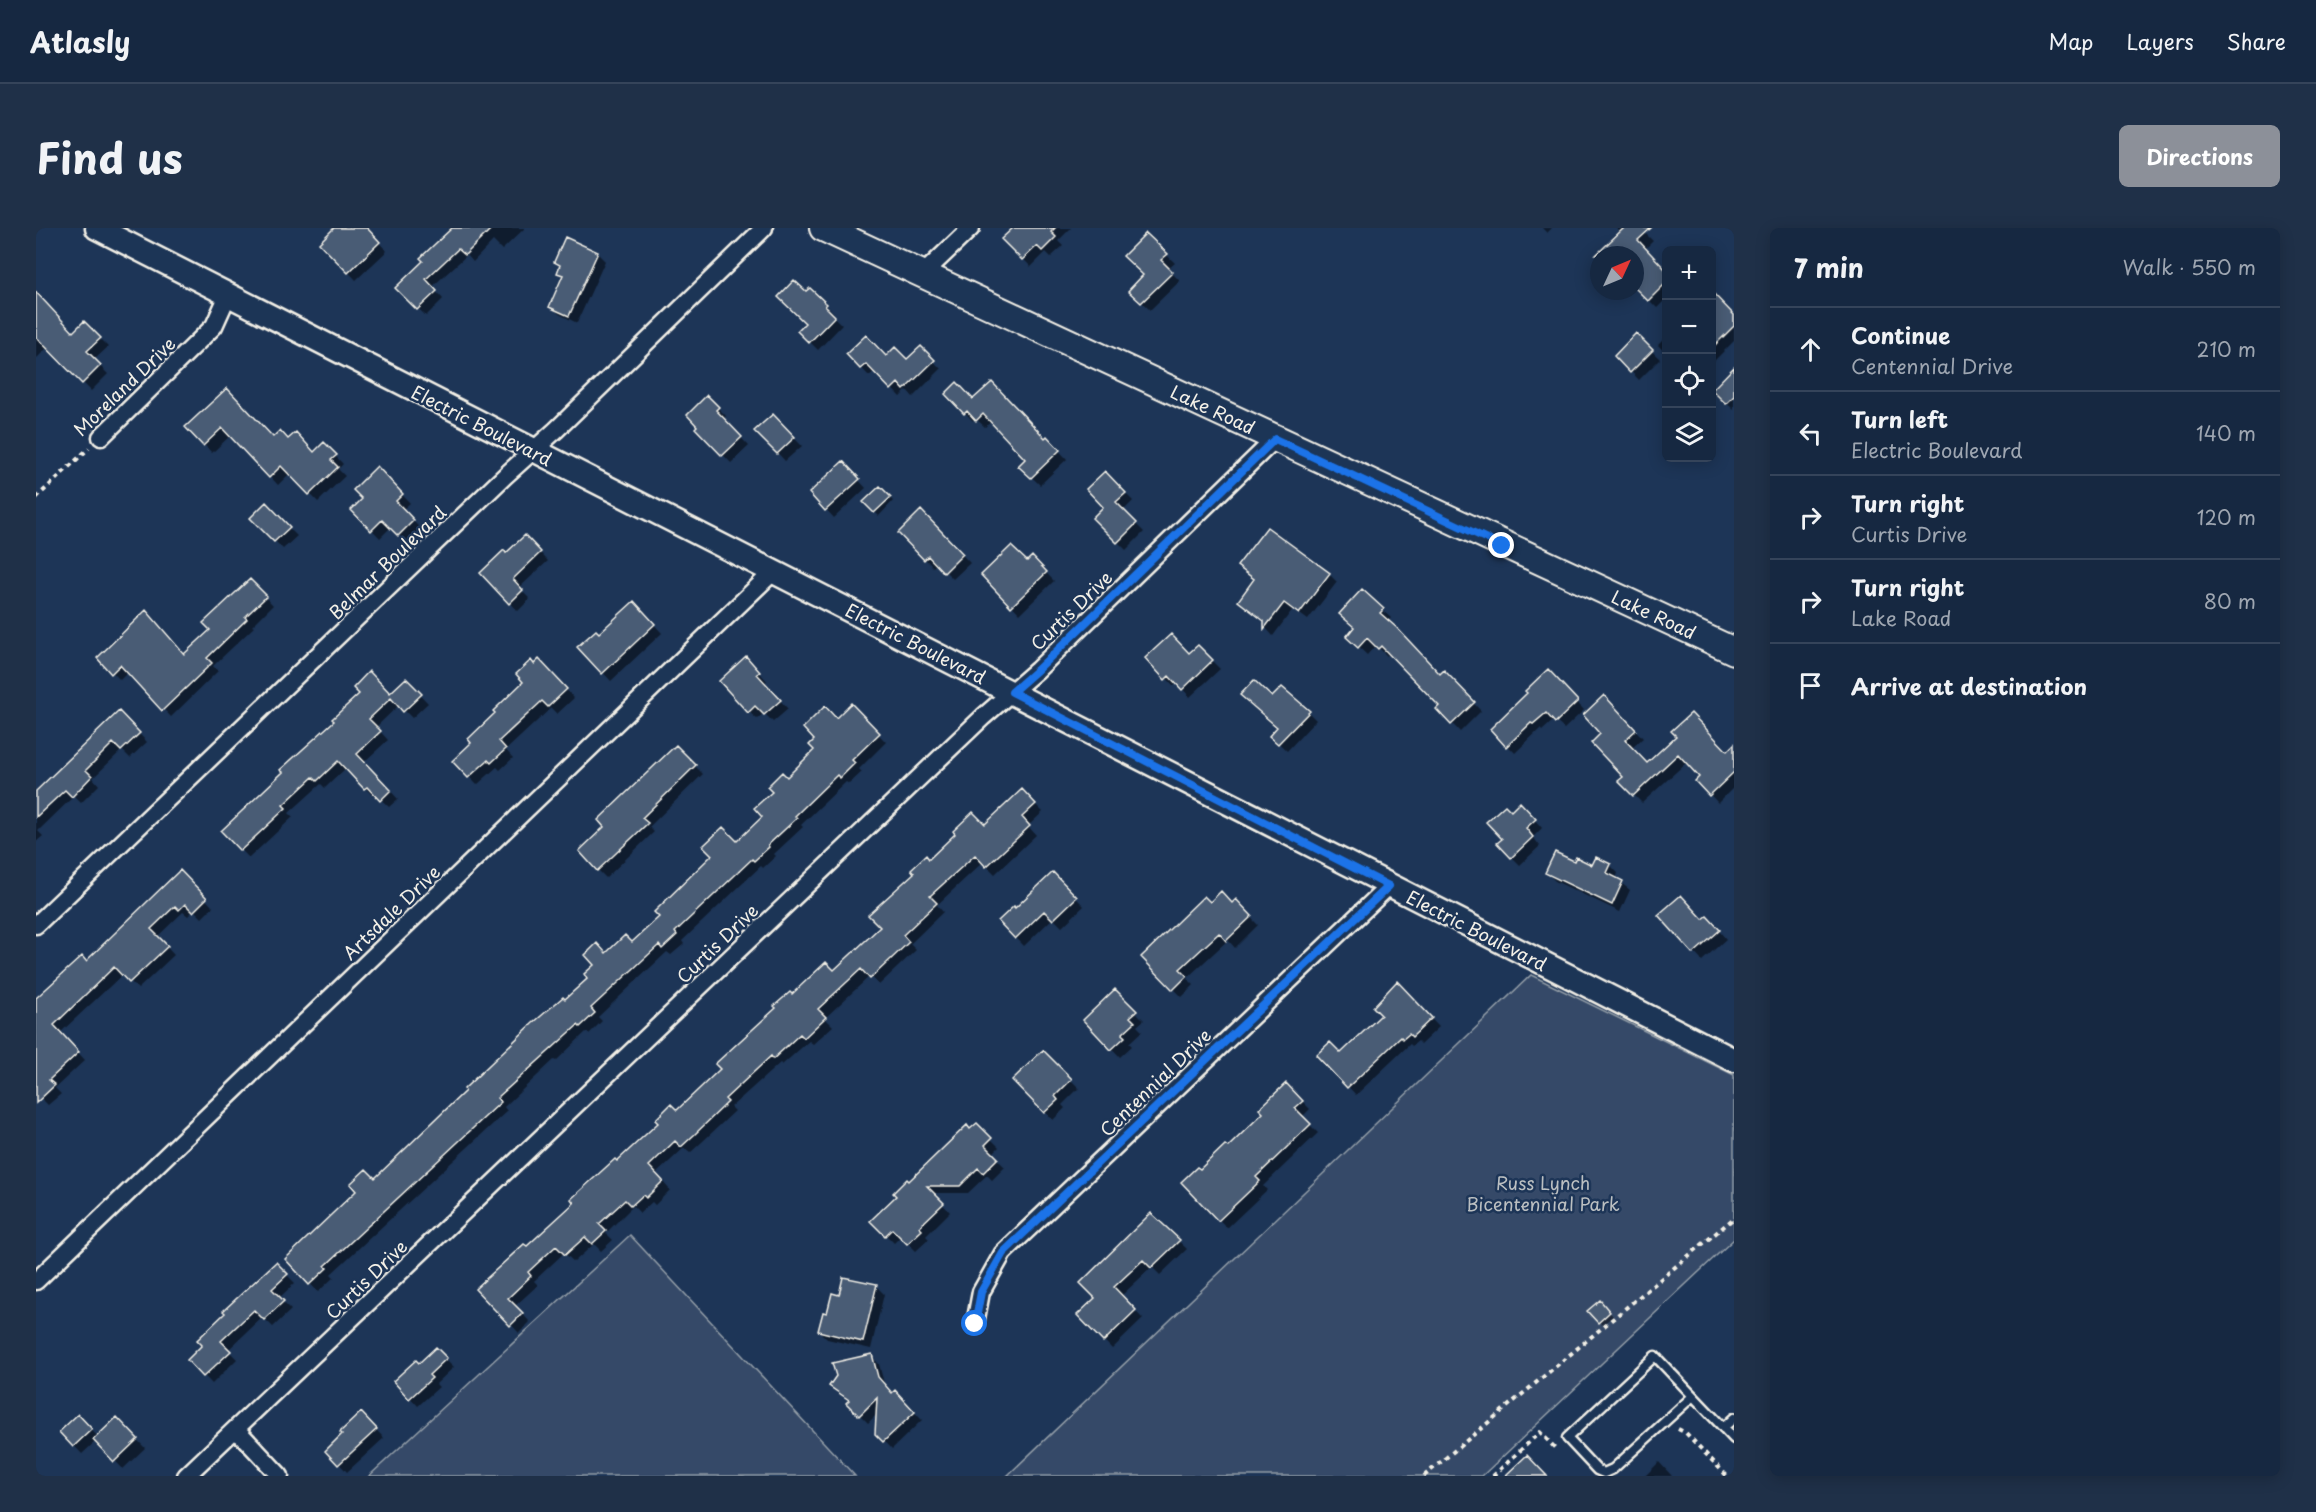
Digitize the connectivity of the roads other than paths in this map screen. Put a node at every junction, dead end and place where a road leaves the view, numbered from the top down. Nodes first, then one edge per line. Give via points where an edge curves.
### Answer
1 (97, 228) edge
2 (764, 228) edge
3 (823, 228) edge
4 (971, 228) edge
5 (922, 275) junction
6 (228, 295) junction
7 (101, 437) road end
8 (1275, 439) junction
9 (533, 451) junction
10 (773, 572) junction
11 (1734, 651) edge
12 (1012, 692) junction
13 (1389, 886) junction
14 (36, 925) edge
15 (1734, 1060) edge
16 (36, 1281) edge
17 (975, 1324) dead end
18 (1693, 1396) junction
19 (1734, 1418) edge
20 (1723, 1428) junction
21 (236, 1429) junction
22 (1734, 1439) edge
23 (186, 1476) edge
24 (280, 1476) edge

1 - 6 street, Electric Boulevard
2 - 9 street, Belmar Boulevard
3 - 5 main road, Lake Road
4 - 5 street
5 - 8 main road, Lake Road
6 - 7 street, Moreland Drive via 214,326
6 - 9 street, Electric Boulevard
8 - 11 main road, Lake Road
8 - 12 street, Curtis Drive
9 - 10 street, Electric Boulevard
9 - 14 street, Belmar Boulevard
10 - 12 street, Electric Boulevard
10 - 16 street, Artsdale Drive
12 - 13 street, Electric Boulevard
12 - 21 street, Curtis Drive
13 - 15 street, Electric Boulevard
13 - 17 street, Centennial Drive via 1003,1253 981,1292
18 - 18 lane via 1655,1356 1567,1438 1604,1473
18 - 20 lane
19 - 20 lane
20 - 22 lane
21 - 23 street, Curtis Drive
21 - 24 street

